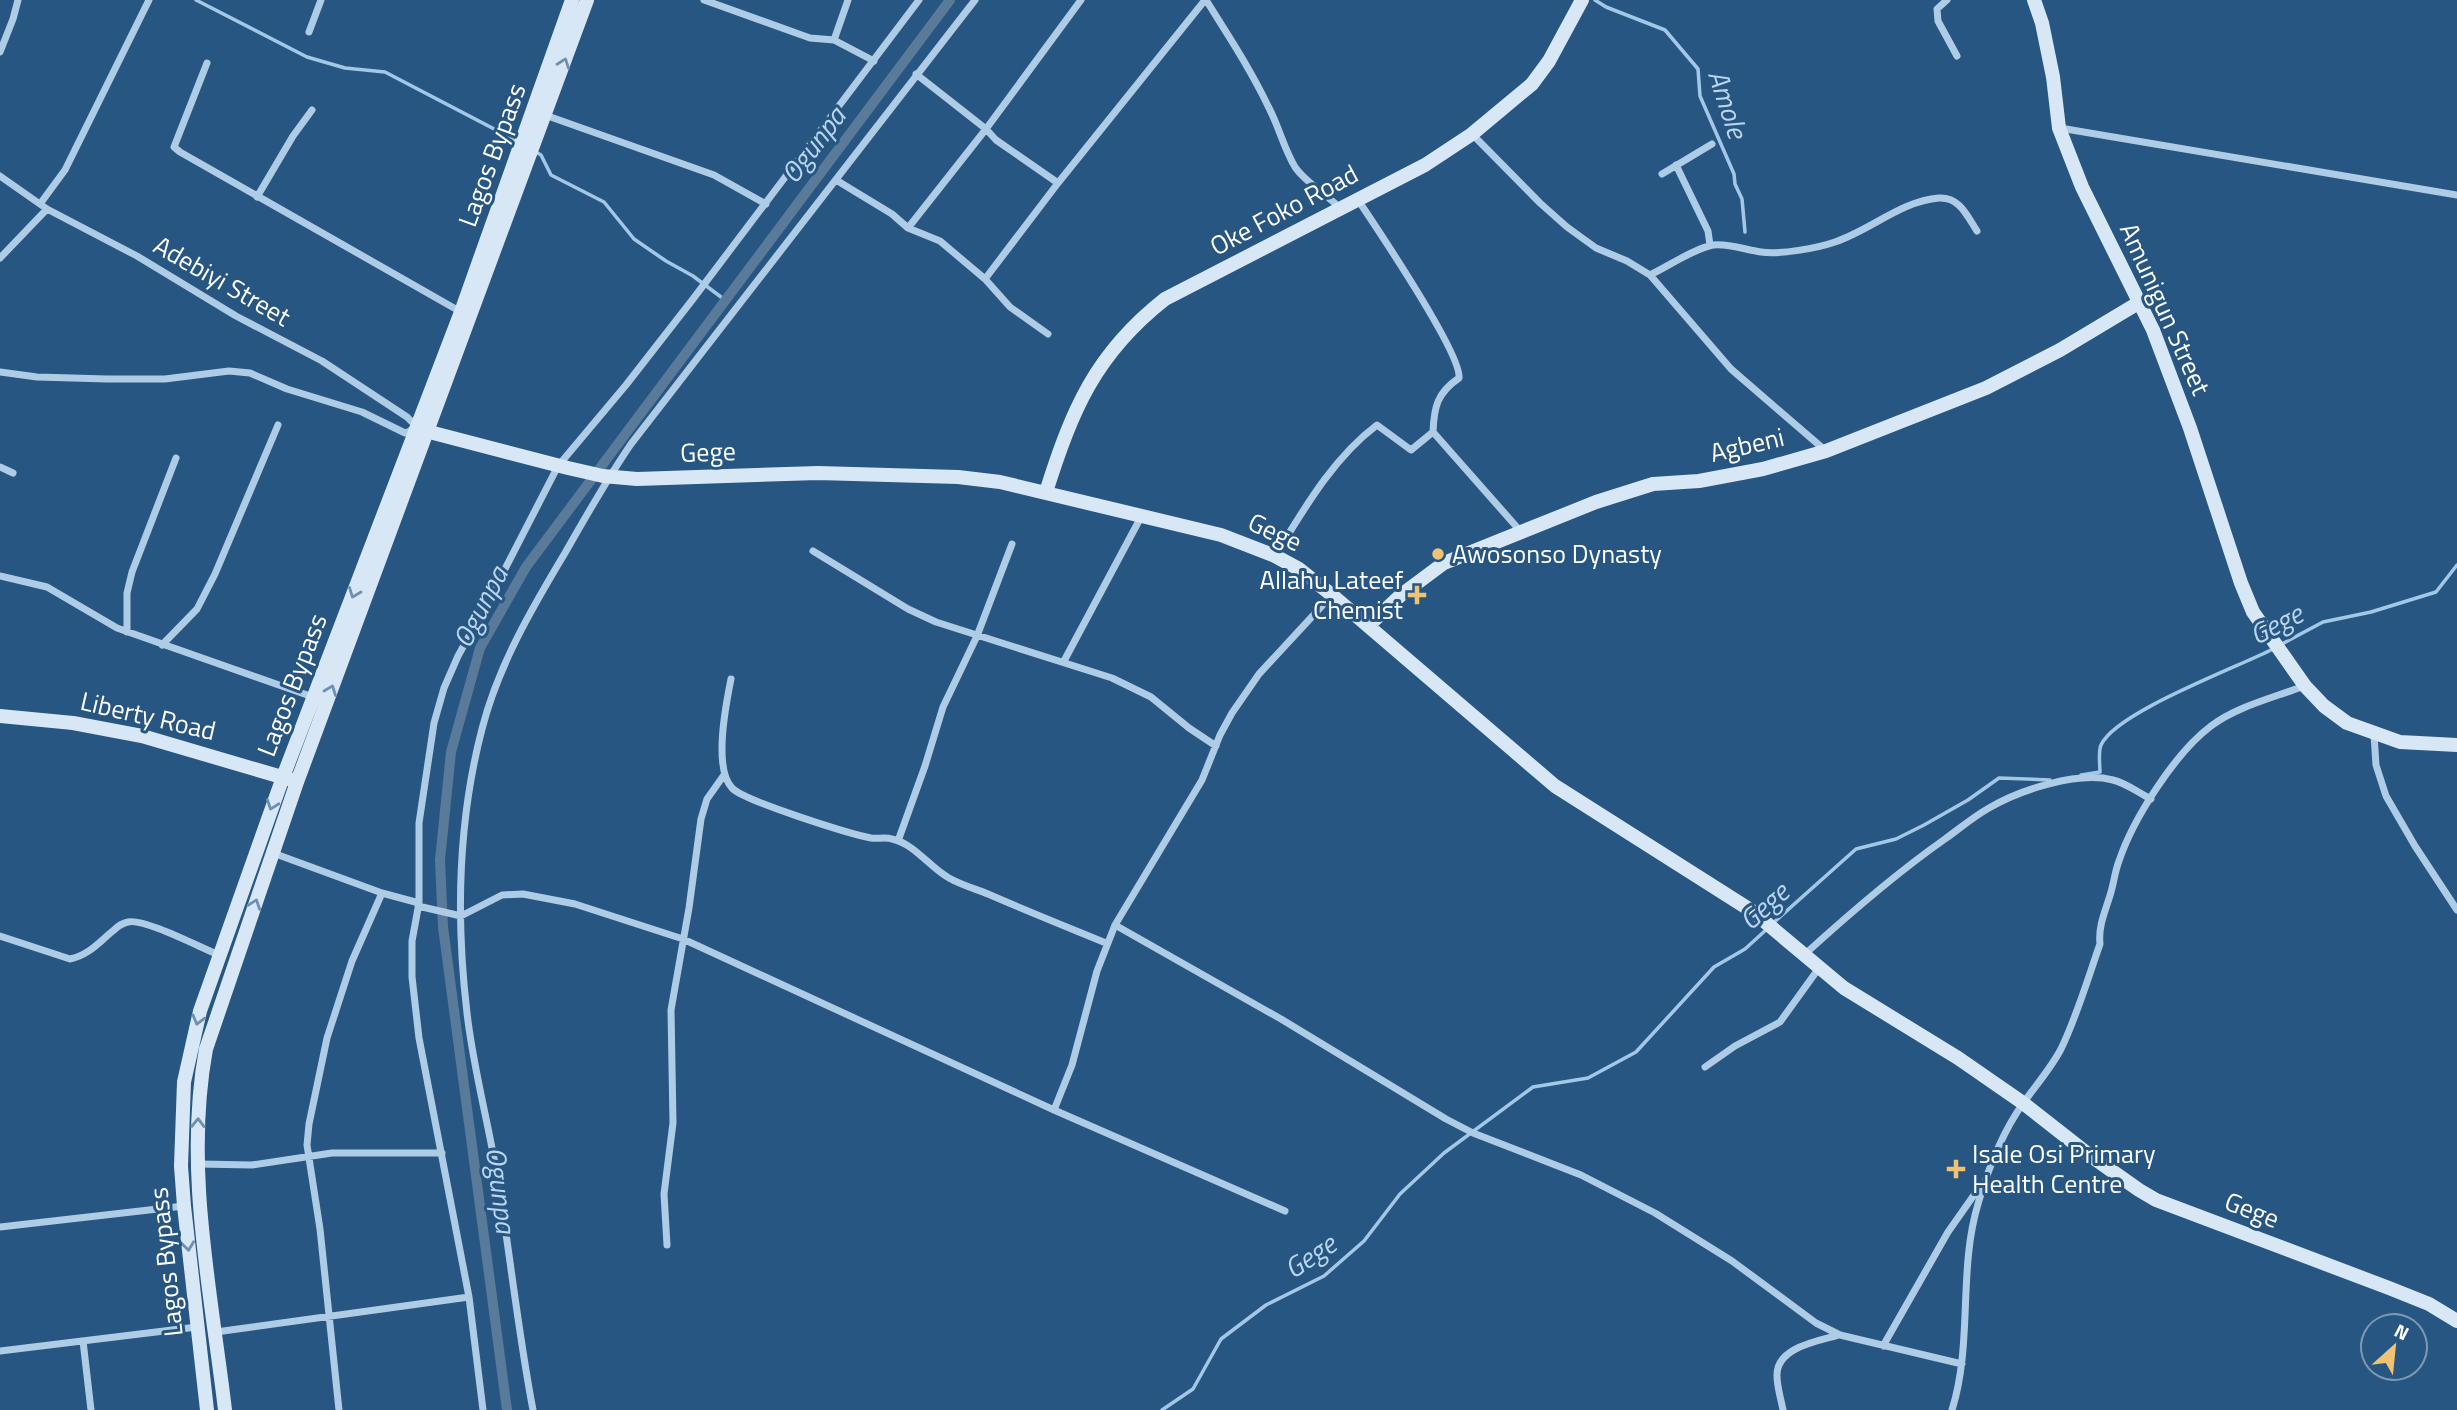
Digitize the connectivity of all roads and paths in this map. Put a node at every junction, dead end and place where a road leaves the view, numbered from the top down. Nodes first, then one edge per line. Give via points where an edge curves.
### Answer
1 (11, 0) edge
2 (18, 0) edge
3 (149, 0) edge
4 (321, 0) edge
5 (572, 0) edge
6 (587, 0) edge
7 (704, 0) edge
8 (848, 0) edge
9 (919, 0) edge
10 (975, 0) edge
11 (1081, 0) edge
12 (1205, 0) edge
13 (1582, 0) edge
14 (1947, 0) edge
15 (2034, 0) edge
16 (718, 2) edge
17 (309, 32) dead end
18 (834, 40) junction
19 (0, 52) edge
20 (1957, 56) dead end
21 (874, 61) junction
22 (207, 64) dead end
23 (916, 74) junction
24 (312, 110) dead end
25 (544, 115) junction
26 (2059, 128) junction
27 (986, 129) junction
28 (1472, 134) junction
29 (1712, 144) dead end
30 (1676, 165) junction
31 (1662, 174) dead end
32 (0, 176) edge
33 (836, 180) junction
34 (1058, 183) junction
35 (2457, 195) edge
36 (257, 197) junction
37 (1357, 198) junction
38 (766, 204) junction
39 (44, 206) junction
40 (1339, 207) junction
41 (908, 228) junction
42 (1977, 231) dead end
43 (1710, 245) junction
44 (0, 258) edge
45 (1650, 275) junction
46 (985, 279) junction
47 (2140, 302) junction
48 (461, 312) junction
49 (1048, 334) dead end
50 (0, 372) edge
51 (278, 425) dead end
52 (420, 429) junction
53 (1433, 432) junction
54 (1826, 451) junction
55 (176, 458) dead end
56 (0, 467) edge
57 (563, 467) junction
58 (13, 473) dead end
59 (606, 476) junction
60 (1046, 492) junction
61 (1142, 516) junction
62 (1522, 533) junction
63 (1012, 544) dead end
64 (813, 551) dead end
65 (1275, 555) junction
66 (0, 576) edge
67 (1332, 595) junction
68 (1368, 626) junction
69 (127, 632) junction
70 (977, 636) junction
71 (162, 645) junction
72 (1064, 662) junction
73 (731, 679) dead end
74 (2305, 686) junction
75 (313, 697) junction
76 (0, 716) edge
77 (2374, 735) junction
78 (2457, 745) edge
79 (1216, 746) junction
80 (724, 775) junction
81 (282, 777) junction
82 (297, 782) junction
83 (2151, 799) junction
84 (898, 841) junction
85 (272, 853) junction
86 (382, 893) junction
87 (419, 905) junction
88 (2457, 910) edge
89 (459, 916) junction
90 (1115, 925) junction
91 (0, 936) edge
92 (683, 939) junction
93 (1106, 943) junction
94 (219, 955) junction
95 (1803, 956) junction
96 (1819, 968) junction
97 (1704, 1067) dead end
98 (2023, 1103) junction
99 (1054, 1110) junction
100 (442, 1153) junction
101 (309, 1158) junction
102 (198, 1164) junction
103 (1987, 1176) junction
104 (184, 1206) junction
105 (1285, 1212) dead end
106 (0, 1227) edge
107 (667, 1245) dead end
108 (470, 1297) junction
109 (328, 1316) junction
110 (2457, 1321) edge
111 (198, 1327) junction
112 (216, 1332) junction
113 (1840, 1335) junction
114 (83, 1341) junction
115 (1883, 1346) junction
116 (0, 1351) edge
117 (1962, 1364) junction
118 (91, 1410) edge
119 (206, 1410) edge
120 (225, 1410) edge
121 (339, 1410) edge
122 (483, 1410) edge
123 (533, 1410) edge
124 (1783, 1410) edge
125 (1952, 1410) edge

1 - 2 street
2 - 19 street
3 - 39 street
4 - 17 street
5 - 48 street, Lagos Bypass
25 -> 6 street, Lagos Bypass
7 - 16 street
8 - 18 street
9 - 21 street
10 - 23 street
11 - 27 street
12 - 34 street
12 - 40 street via 1269,107 1295,167
13 - 28 street, Oke Foko Road via 1532,84
14 - 20 street via 1937,9 1938,21
15 - 26 street, Amunigun Street via 2053,77
16 - 18 street via 810,38
18 - 21 street
21 - 38 street
22 - 36 street via 174,147
23 - 27 street
23 - 33 street
24 - 36 street
25 - 38 street via 714,175
25 - 52 street, Lagos Bypass
26 - 35 street
26 - 47 street, Amunigun Street via 2082,187
27 - 34 street
27 - 41 street
28 - 37 street, Oke Foko Road
28 - 45 street via 1567,227 1596,248
29 - 30 street
30 - 31 street
30 - 43 street via 1708,231
32 - 39 street, Adebiyi Street
33 - 41 street
33 - 59 street
34 - 46 street
36 - 48 street
37 - 40 street, Oke Foko Road
37 - 53 street via 1459,369 1459,378 1434,407
38 - 57 street
39 - 44 street
39 - 52 street, Adebiyi Street via 322,361
40 - 60 street, Oke Foko Road via 1165,299 1141,318 1088,383
41 - 46 street via 940,241
42 - 43 street via 1960,205 1939,198 1907,207 1858,234 1782,254
43 - 45 street
45 - 54 street via 1731,369
46 - 49 street via 1010,307
47 - 54 street, Agbeni via 1986,388
47 - 74 street, Amunigun Street via 2253,612
48 - 52 street, Lagos Bypass
50 - 52 street via 107,379 250,373 362,412 405,433
51 - 71 street via 197,609
52 - 57 street, Gege
52 -> 75 street, Lagos Bypass
82 -> 52 street, Lagos Bypass
53 - 62 street
53 - 65 street via 1411,450 1377,425 1342,458
54 - 62 street, Agbeni via 1699,481 1653,484
55 - 69 street via 132,572
56 - 58 street
57 - 59 street, Gege
57 - 87 street via 444,688 419,823
59 - 60 street, Gege via 910,476 1000,482
59 - 89 street via 542,591 490,701 471,784
60 - 61 street, Gege
61 - 65 street, Gege via 1221,535
61 - 72 street
62 - 68 street, Agbeni via 1444,563
63 - 70 street
64 - 70 street via 908,609
65 - 67 street, Gege
66 - 69 street via 47,587
67 - 68 street, Gege
67 - 79 street via 1259,674
68 - 95 street, Gege via 1555,786 1752,911
69 - 71 street
70 - 72 street
70 - 84 street via 943,707
71 - 75 street
72 - 79 street via 1151,697
73 - 80 street via 723,733
74 - 77 street, Amunigun Street via 2347,723
74 - 83 street via 2212,725 2185,752
75 - 81 street, Lagos Bypass
76 - 81 street, Liberty Road via 129,733
77 - 78 street, Amunigun Street via 2400,742
77 - 88 street via 2376,765 2386,796
79 - 90 street via 1202,780
80 - 84 street via 731,788 744,796 826,825
80 - 92 street via 707,799 701,820
81 - 82 street, Liberty Road
81 -> 94 street, Lagos Bypass
82 - 85 street, Lagos Bypass
83 - 95 street via 2113,780 2097,778 2057,782 2016,794 1987,808 1920,856
83 - 98 street via 2119,862 2099,929 2100,944 2061,1048
84 - 93 street via 948,878
85 - 86 street
102 -> 85 street, Lagos Bypass via 197,1124 206,1049
86 - 87 street
86 - 101 street via 352,961 327,1038 309,1124
87 - 89 street
87 - 100 street via 412,977
89 - 92 street via 502,895 523,894 575,904
89 - 123 street via 467,1014
90 - 93 street
90 - 113 street via 1446,1119 1581,1175 1655,1213
91 - 94 street via 70,960 92,950 129,921
92 - 99 street
92 - 107 street via 671,1010 673,1123 664,1194
93 - 99 street via 1072,1065
94 -> 104 street, Lagos Bypass via 184,1082
95 - 96 street, Gege
96 - 97 street via 1780,1022
96 - 98 street, Gege
98 - 103 street
98 - 110 street, Gege via 2156,1200 2429,1304
99 - 105 street
100 - 101 street via 332,1153
100 - 108 street
101 - 102 street via 252,1165
101 - 109 street
102 - 112 street, Lagos Bypass
103 - 115 street via 1948,1232
103 - 117 street via 1971,1227
104 - 106 street
104 -> 111 street, Lagos Bypass
108 - 109 street
108 - 122 street
109 - 112 street
109 - 121 street
111 - 114 street
111 - 119 street, Lagos Bypass
112 - 120 street, Lagos Bypass
113 - 115 street
113 - 124 street via 1795,1349 1780,1364 1776,1374
114 - 116 street
114 - 118 street
115 - 117 street
117 - 125 street

